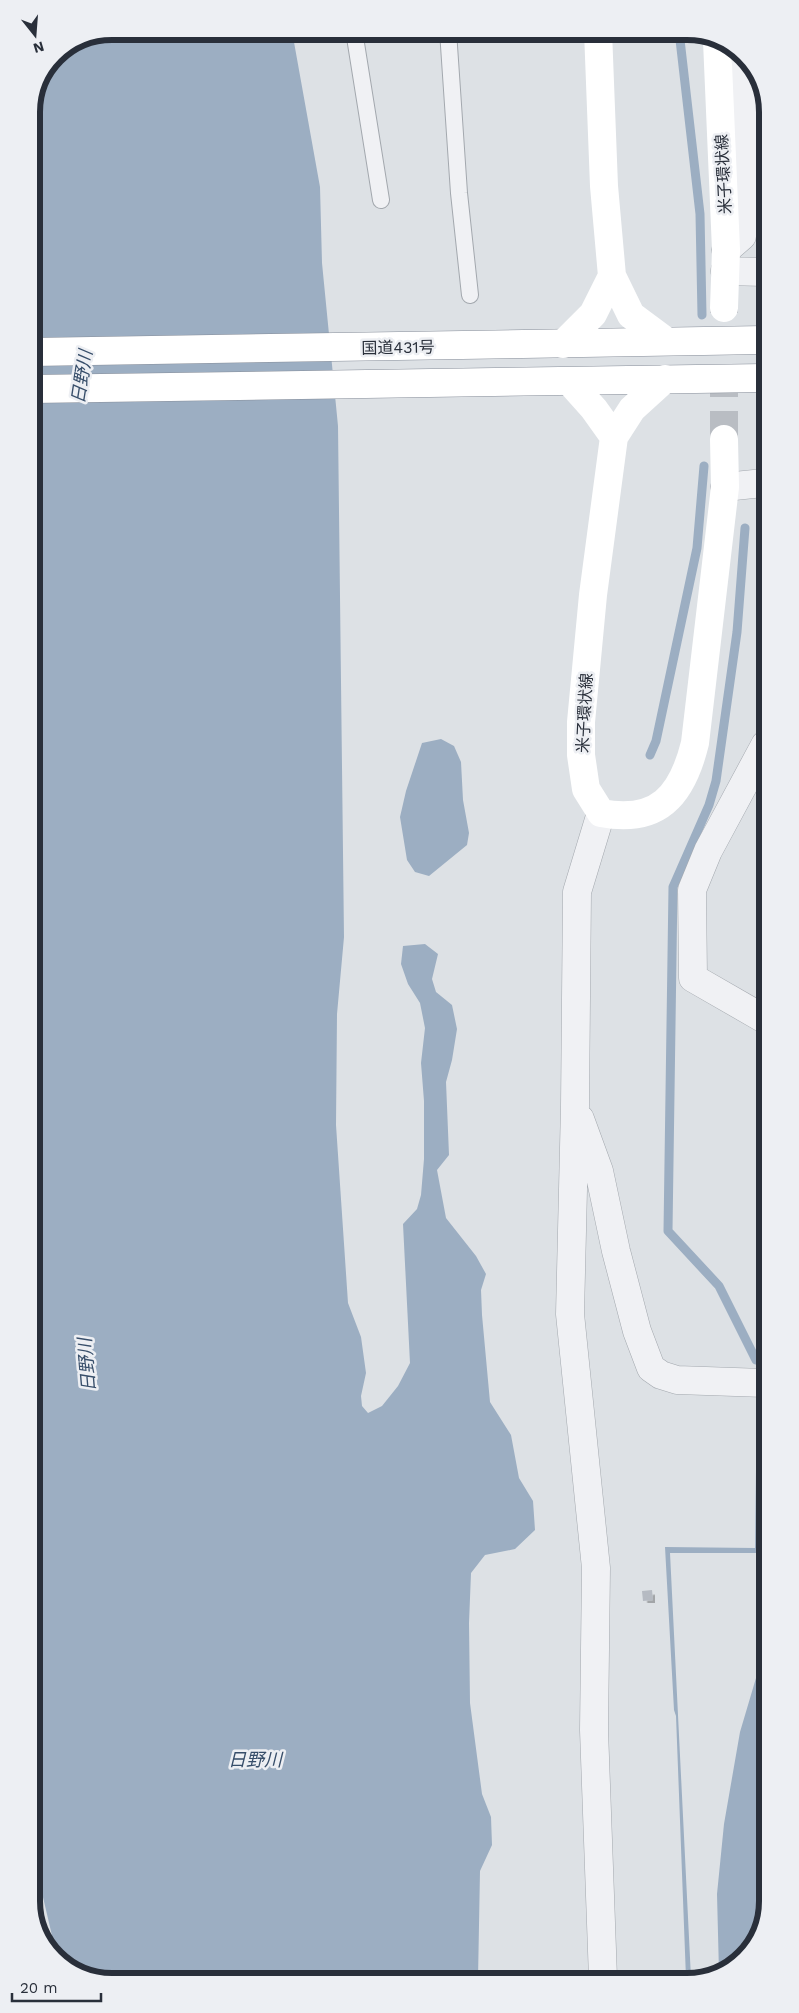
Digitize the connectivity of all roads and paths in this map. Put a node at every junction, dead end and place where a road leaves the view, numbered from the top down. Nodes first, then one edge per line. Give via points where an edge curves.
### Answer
1 (355, 40) edge
2 (449, 40) edge
3 (598, 40) edge
4 (716, 46) edge
5 (746, 71) edge
6 (381, 200) dead end
7 (726, 261) junction
8 (759, 271) edge
9 (612, 276) junction
10 (470, 295) dead end
11 (724, 308) tunnel mouth
12 (759, 340) edge
13 (666, 341) junction
14 (556, 344) junction
15 (40, 352) edge
16 (759, 378) edge
17 (666, 379) junction
18 (560, 381) junction
19 (40, 389) edge
20 (614, 437) junction
21 (724, 439) tunnel mouth
22 (759, 484) edge
23 (725, 487) junction
24 (759, 756) edge
25 (601, 813) junction
26 (759, 1016) edge
27 (575, 1106) junction
28 (759, 1383) edge
29 (603, 1973) edge

1 - 6 lane
2 - 10 lane
3 - 9 main road via 604,186
4 - 7 main road, 米子環状線
5 - 7 street via 742,236
7 - 8 street
7 - 11 main road, 米子環状線
9 - 13 main road via 631,315
9 - 14 main road via 593,314
12 - 13 main road, 国道431号
13 - 14 main road, 国道431号
14 - 15 main road, 国道431号
16 - 17 main road
17 - 18 main road
17 - 20 main road, 米子環状線 via 632,408
18 - 19 main road
18 - 20 main road via 594,409
20 - 25 main road, 米子環状線 via 593,595 581,722 586,789
21 - 23 main road
22 - 23 street
23 - 25 main road via 690,767 671,797 646,813 629,817
24 - 26 street via 708,851 692,890 693,978
25 - 27 street via 577,892
27 - 28 street via 600,1171 618,1260 650,1368 677,1380
27 - 29 street via 570,1314 596,1568 594,1730

